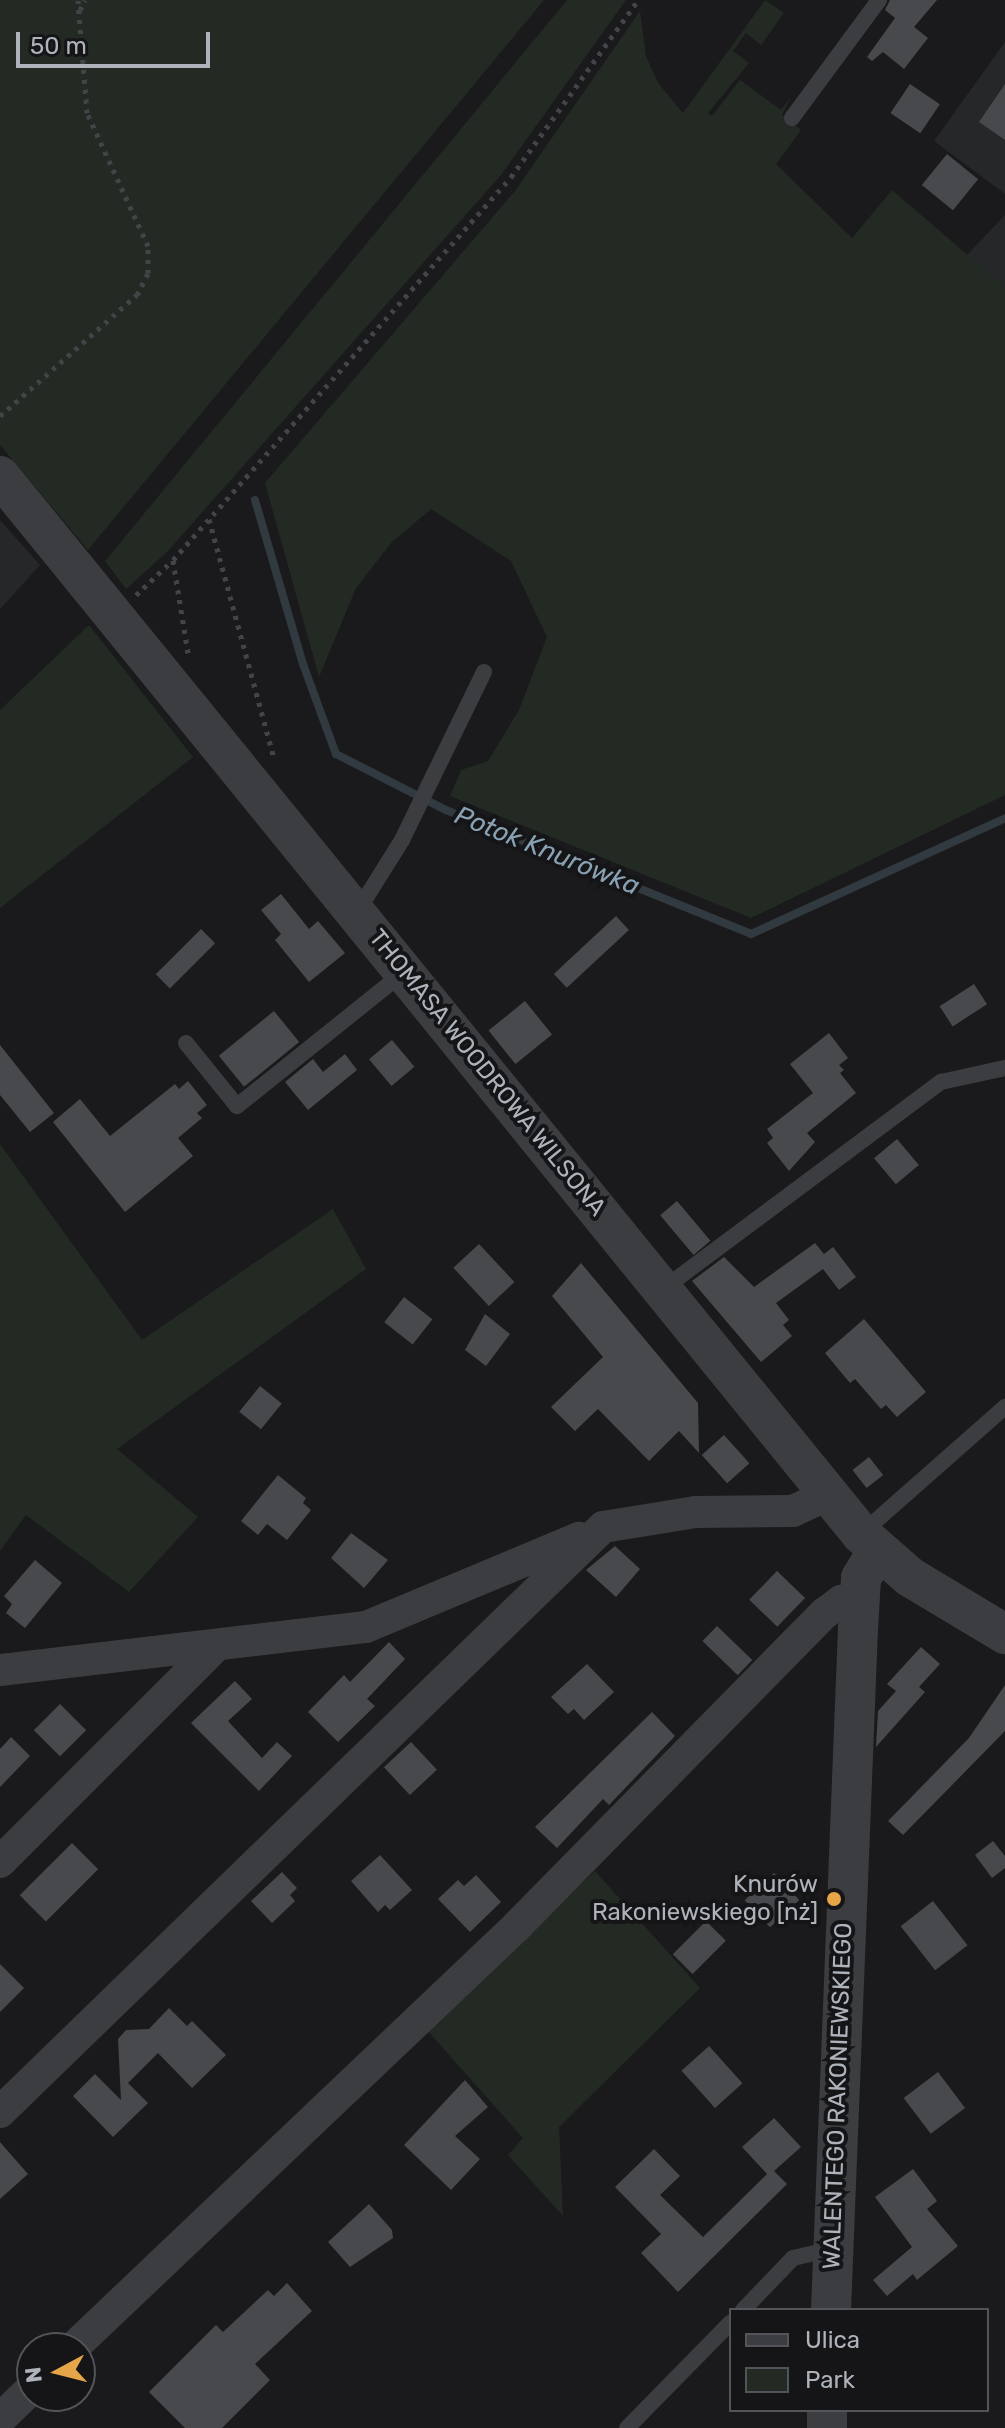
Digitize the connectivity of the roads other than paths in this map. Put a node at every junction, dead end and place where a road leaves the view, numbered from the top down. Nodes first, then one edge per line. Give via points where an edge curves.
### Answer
1 (879, 0) edge
2 (792, 118) dead end
3 (0, 476) edge
4 (484, 672) dead end
5 (357, 912) junction
6 (405, 972) junction
7 (186, 1043) dead end
8 (1005, 1068) edge
9 (662, 1290) junction
10 (1005, 1407) edge
11 (828, 1495) junction
12 (603, 1527) junction
13 (869, 1542) junction
14 (860, 1597) junction
15 (1005, 1634) edge
16 (215, 1647) junction
17 (0, 1670) edge
18 (0, 1862) edge
19 (0, 2112) edge
20 (833, 2249) junction
21 (745, 2308) edge
22 (831, 2308) edge
23 (729, 2324) edge
24 (90, 2332) edge
25 (16, 2404) edge
26 (0, 2419) edge
27 (627, 2428) edge

1 - 2 lane
3 - 5 street, THOMASA WOODROWA WILSONA
4 - 5 lane via 414,818
5 - 6 street, THOMASA WOODROWA WILSONA
6 - 7 lane via 237,1106
6 - 9 street, THOMASA WOODROWA WILSONA
8 - 9 lane via 941,1082
9 - 11 street, THOMASA WOODROWA WILSONA
10 - 13 lane
11 - 12 street via 793,1511 696,1512
11 - 13 street, THOMASA WOODROWA WILSONA
12 - 16 street via 366,1627
12 - 19 street
13 - 14 street, WALENTEGO RAKONIEWSKIEGO
13 - 15 street, THOMASA WOODROWA WILSONA via 946,1601
14 - 20 street, WALENTEGO RAKONIEWSKIEGO
14 - 24 street via 841,1601 825,1613 517,1926
16 - 17 street
16 - 18 street
20 - 21 lane via 793,2258
20 - 22 street, WALENTEGO RAKONIEWSKIEGO
23 - 27 lane
25 - 26 street

